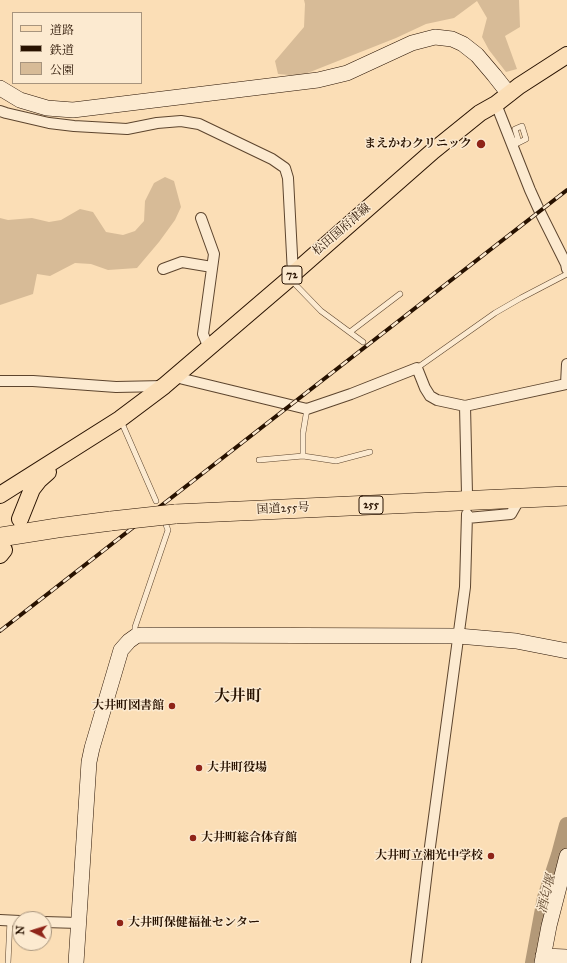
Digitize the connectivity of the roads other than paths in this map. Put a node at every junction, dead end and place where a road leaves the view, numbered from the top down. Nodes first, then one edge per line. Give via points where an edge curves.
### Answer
1 (567, 55) edge
2 (0, 88) edge
3 (509, 94) junction
4 (496, 104) junction
5 (0, 111) edge
6 (201, 218) dead end
7 (212, 267) junction
8 (567, 268) edge
9 (163, 269) dead end
10 (291, 276) junction
11 (400, 294) dead end
12 (350, 332) junction
13 (363, 342) dead end
14 (209, 348) junction
15 (567, 364) edge
16 (417, 368) junction
17 (567, 379) edge
18 (0, 380) edge
19 (170, 382) junction
20 (466, 406) junction
21 (307, 409) junction
22 (120, 419) junction
23 (85, 442) junction
24 (370, 452) dead end
25 (303, 456) junction
26 (259, 460) dead end
27 (0, 494) edge
28 (467, 494) dead end
29 (567, 496) edge
30 (520, 498) junction
31 (156, 501) dead end
32 (20, 519) dead end
33 (171, 520) junction
34 (1, 548) edge
35 (136, 636) junction
36 (458, 636) junction
37 (567, 651) edge
38 (567, 856) edge
39 (10, 920) edge
40 (52, 922) edge
41 (79, 923) junction
42 (567, 957) edge
43 (543, 960) edge
44 (8, 963) edge
45 (76, 963) edge
46 (416, 963) edge

1 - 3 main road, 松田国府津線 / 72
2 - 3 street via 26,102 46,108 73,110 318,80 347,73 412,43 435,37 452,39 463,44 477,55
3 - 4 main road, 松田国府津線 / 72
4 - 8 street via 540,212
4 - 10 main road, 松田国府津線 / 72 via 480,113 433,151
5 - 10 street via 49,123 127,130 156,123 181,121 199,124 272,159 285,168 288,178
6 - 7 street via 214,254
7 - 9 street via 182,262
7 - 14 street via 203,334
8 - 16 lane via 495,313
10 - 12 lane via 321,311
10 - 14 main road, 松田国府津線 / 72
11 - 12 lane
12 - 13 lane
14 - 19 main road, 松田国府津線 / 72
15 - 17 street
16 - 20 street via 430,396
16 - 21 street
17 - 20 street via 566,384
18 - 19 street via 116,387
19 - 21 street
19 - 22 main road, 松田国府津線 / 72
20 - 28 street
21 - 25 lane
22 - 23 main road, 松田国府津線 / 72
22 - 31 lane
23 - 27 main road, 松田国府津線 / 72
23 - 32 main road, 松田国府津線 / 72 via 39,480 32,489
24 - 25 lane via 336,461
25 - 26 lane
29 - 30 highway, 国道255号 / 255
30 - 33 highway, 国道255号 / 255
30 - 36 street via 511,514 467,516 465,587
33 - 34 highway, 国道255号 / 255, bridge via 111,521 57,528
33 - 35 lane via 135,627
35 - 36 street
35 - 41 street via 122,650 89,762
36 - 37 street via 516,641
36 - 46 street
38 - 43 street
39 - 44 lane
40 - 41 street
41 - 45 street
42 - 43 street

